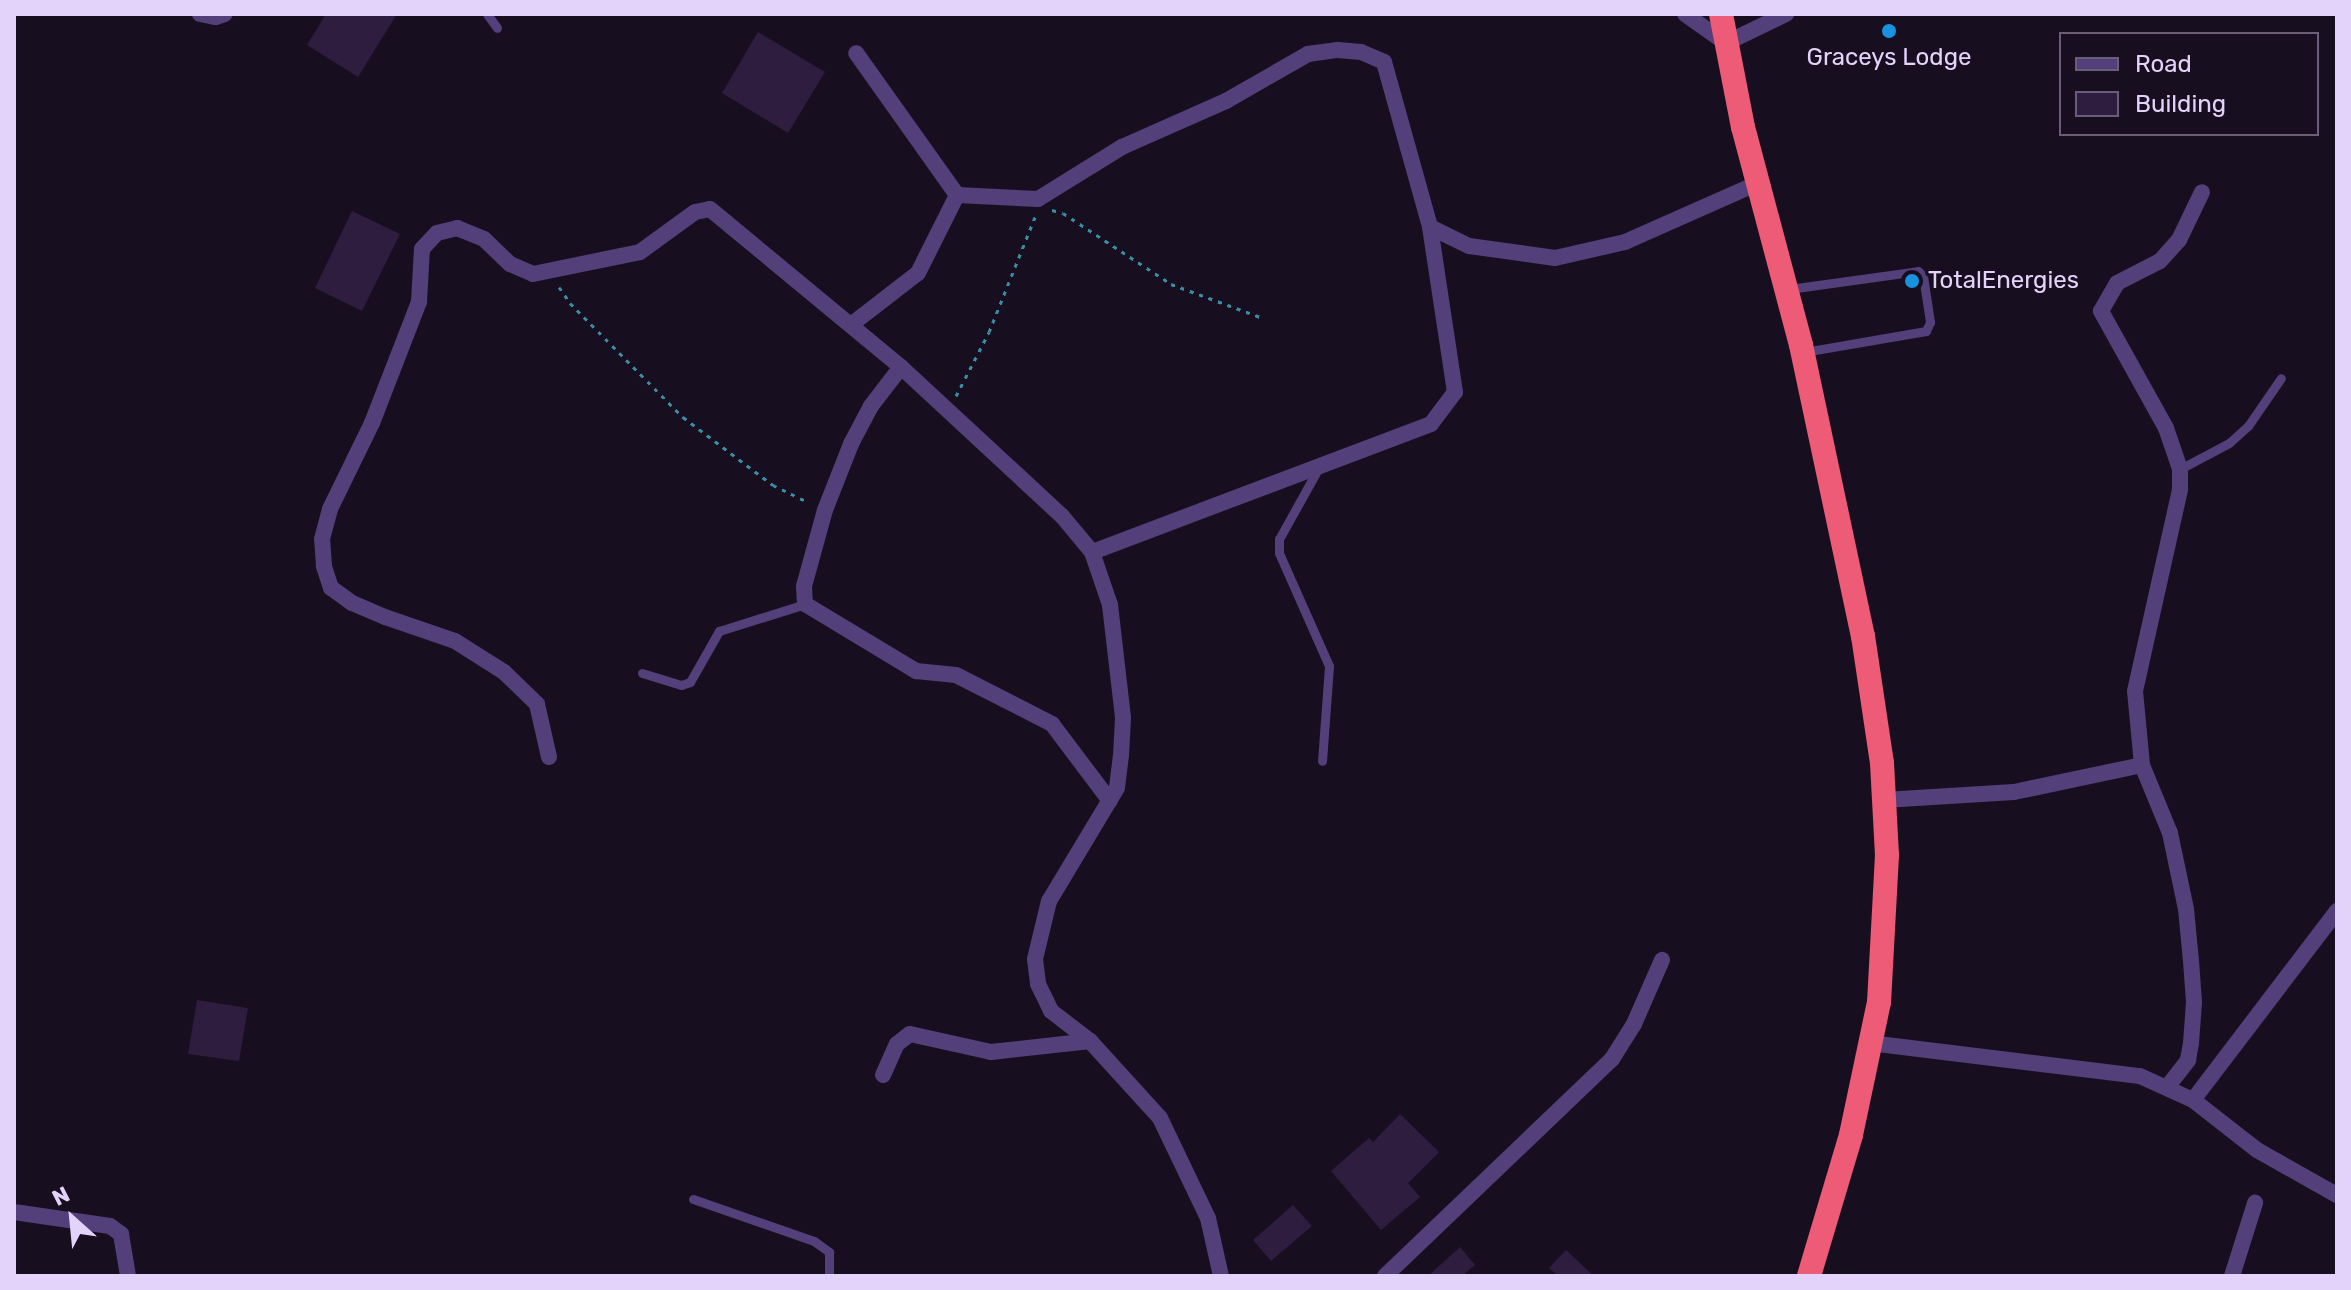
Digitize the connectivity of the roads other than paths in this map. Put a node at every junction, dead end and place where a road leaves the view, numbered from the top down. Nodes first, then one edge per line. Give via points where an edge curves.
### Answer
1 (200, 14) edge
2 (225, 14) edge
3 (487, 14) edge
4 (1685, 14) edge
5 (1721, 14) edge
6 (1786, 14) edge
7 (497, 28) dead end
8 (1726, 43) junction
9 (856, 53) dead end
10 (1758, 183) junction
11 (2202, 192) dead end
12 (957, 195) junction
13 (1430, 227) junction
14 (1786, 289) junction
15 (852, 324) junction
16 (1802, 352) junction
17 (901, 367) junction
18 (2281, 378) dead end
19 (1320, 466) junction
20 (2180, 469) junction
21 (1092, 552) junction
22 (805, 604) junction
23 (642, 673) dead end
24 (549, 757) dead end
25 (1322, 761) dead end
26 (2142, 765) junction
27 (1884, 800) junction
28 (1110, 801) junction
29 (2337, 911) edge
30 (1662, 960) dead end
31 (1090, 1041) junction
32 (1870, 1043) junction
33 (883, 1075) dead end
34 (2168, 1086) junction
35 (2193, 1100) junction
36 (2337, 1195) edge
37 (693, 1199) dead end
38 (2255, 1203) dead end
39 (14, 1212) edge
40 (128, 1276) edge
41 (829, 1276) edge
42 (1221, 1276) edge
43 (1385, 1276) edge
44 (1809, 1276) edge
45 (2232, 1276) edge

1 - 2 street
3 - 7 lane
4 - 8 street
5 - 8 highway
6 - 8 street
8 - 10 highway
9 - 12 street
10 - 13 street via 1625,242 1555,258 1469,246
10 - 14 highway
11 - 20 street via 2179,240 2160,261 2117,283 2101,311 2166,428
12 - 13 street via 1038,202 1165,125 1226,101 1308,54 1338,50 1384,62
12 - 15 street via 918,273
13 - 19 street via 1455,392 1431,424
14 - 16 highway
14 - 16 lane via 1918,271 1923,276 1930,322 1926,331
15 - 17 street
15 - 24 street via 710,209 695,212 640,252 533,274 510,264 484,239 457,228 437,233 422,249 419,302 372,423 330,509 322,539 324,566 331,588 352,603 474,651 526,693 537,704
16 - 27 highway via 1863,636
17 - 21 street via 1062,516
17 - 22 street via 851,444 825,511 804,586
18 - 20 lane via 2248,426 2229,443
19 - 21 street
19 - 25 lane via 1279,539 1279,553 1329,666
20 - 26 street via 2180,490 2135,691
21 - 28 street via 1110,605 1123,718 1117,788
22 - 23 lane via 719,631 690,682 681,685
22 - 28 street via 916,671 956,675 1052,724
26 - 27 street via 2014,792
26 - 34 street via 2170,833 2191,961 2194,1002 2188,1060
27 - 32 highway via 1885,926
28 - 31 street via 1049,901 1035,959 1038,984 1051,1011
29 - 35 street
30 - 43 street via 1612,1059
31 - 33 street via 991,1052 910,1034 897,1044
31 - 42 street via 1160,1118 1208,1218
32 - 34 street via 2140,1076
32 - 44 highway via 1851,1135
34 - 35 street
35 - 36 street via 2257,1150
37 - 41 lane via 814,1241 829,1252
38 - 45 street
39 - 40 street via 110,1226 121,1234

